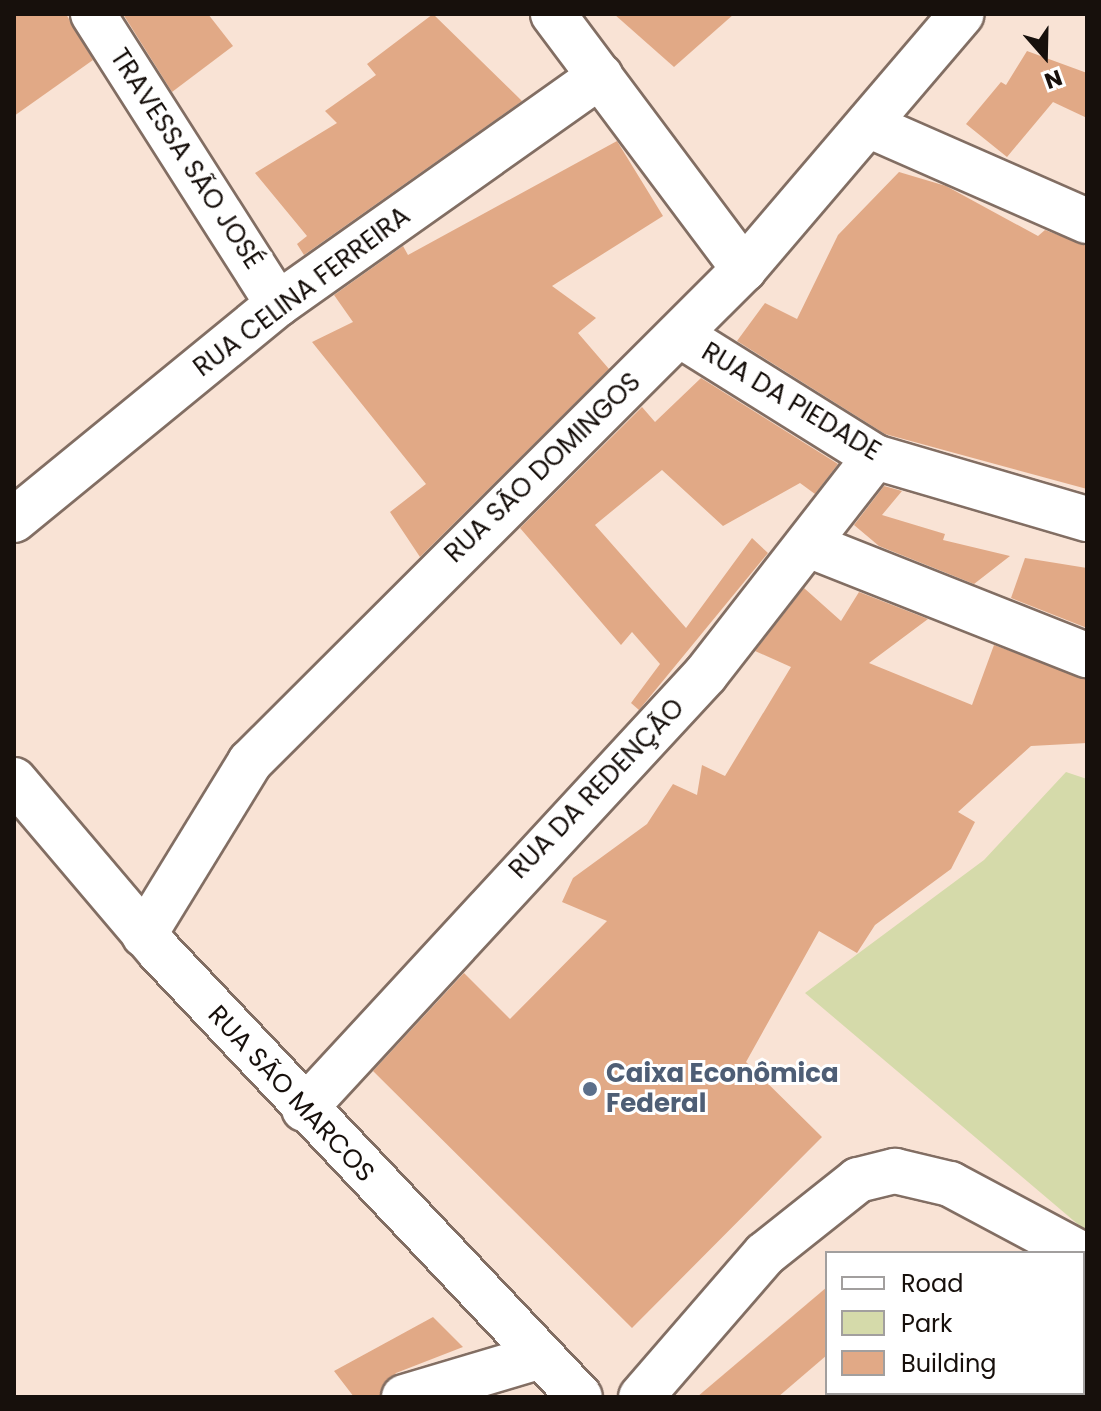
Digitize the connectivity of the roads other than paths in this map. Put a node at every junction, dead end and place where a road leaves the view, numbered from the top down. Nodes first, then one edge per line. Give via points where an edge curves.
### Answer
1 (93, 14) edge
2 (553, 14) edge
3 (955, 18) edge
4 (600, 76) junction
5 (868, 125) junction
6 (1087, 221) edge
7 (744, 269) junction
8 (278, 304) junction
9 (680, 335) junction
10 (875, 457) junction
11 (1087, 519) edge
12 (14, 520) edge
13 (811, 546) junction
14 (1087, 655) edge
15 (14, 780) edge
16 (144, 935) junction
17 (304, 1109) junction
18 (1077, 1251) edge
19 (538, 1357) junction
20 (404, 1397) edge
21 (580, 1397) edge
22 (641, 1397) edge

1 - 8 street, TRAVESSA SÃO JOSÉ
2 - 4 street
3 - 5 street, RUA SÃO DOMINGOS
4 - 7 street
4 - 8 street, RUA CELINA FERREIRA
5 - 6 street
5 - 7 street, RUA SÃO DOMINGOS
7 - 9 street, RUA SÃO DOMINGOS
8 - 12 street, RUA CELINA FERREIRA
9 - 10 street, RUA DA PIEDADE
9 - 16 street, RUA SÃO DOMINGOS via 250,762
10 - 11 street, RUA DA PIEDADE
10 - 13 street, RUA DA REDENÇÃO
13 - 14 street
13 - 17 street, RUA DA REDENÇÃO via 706,674
15 - 16 street, RUA SÃO MARCOS
16 - 17 street, RUA SÃO MARCOS
17 - 19 street, RUA SÃO MARCOS
18 - 22 street via 950,1184 895,1171 858,1180 765,1254
19 - 20 street
19 - 21 street, RUA SÃO MARCOS

